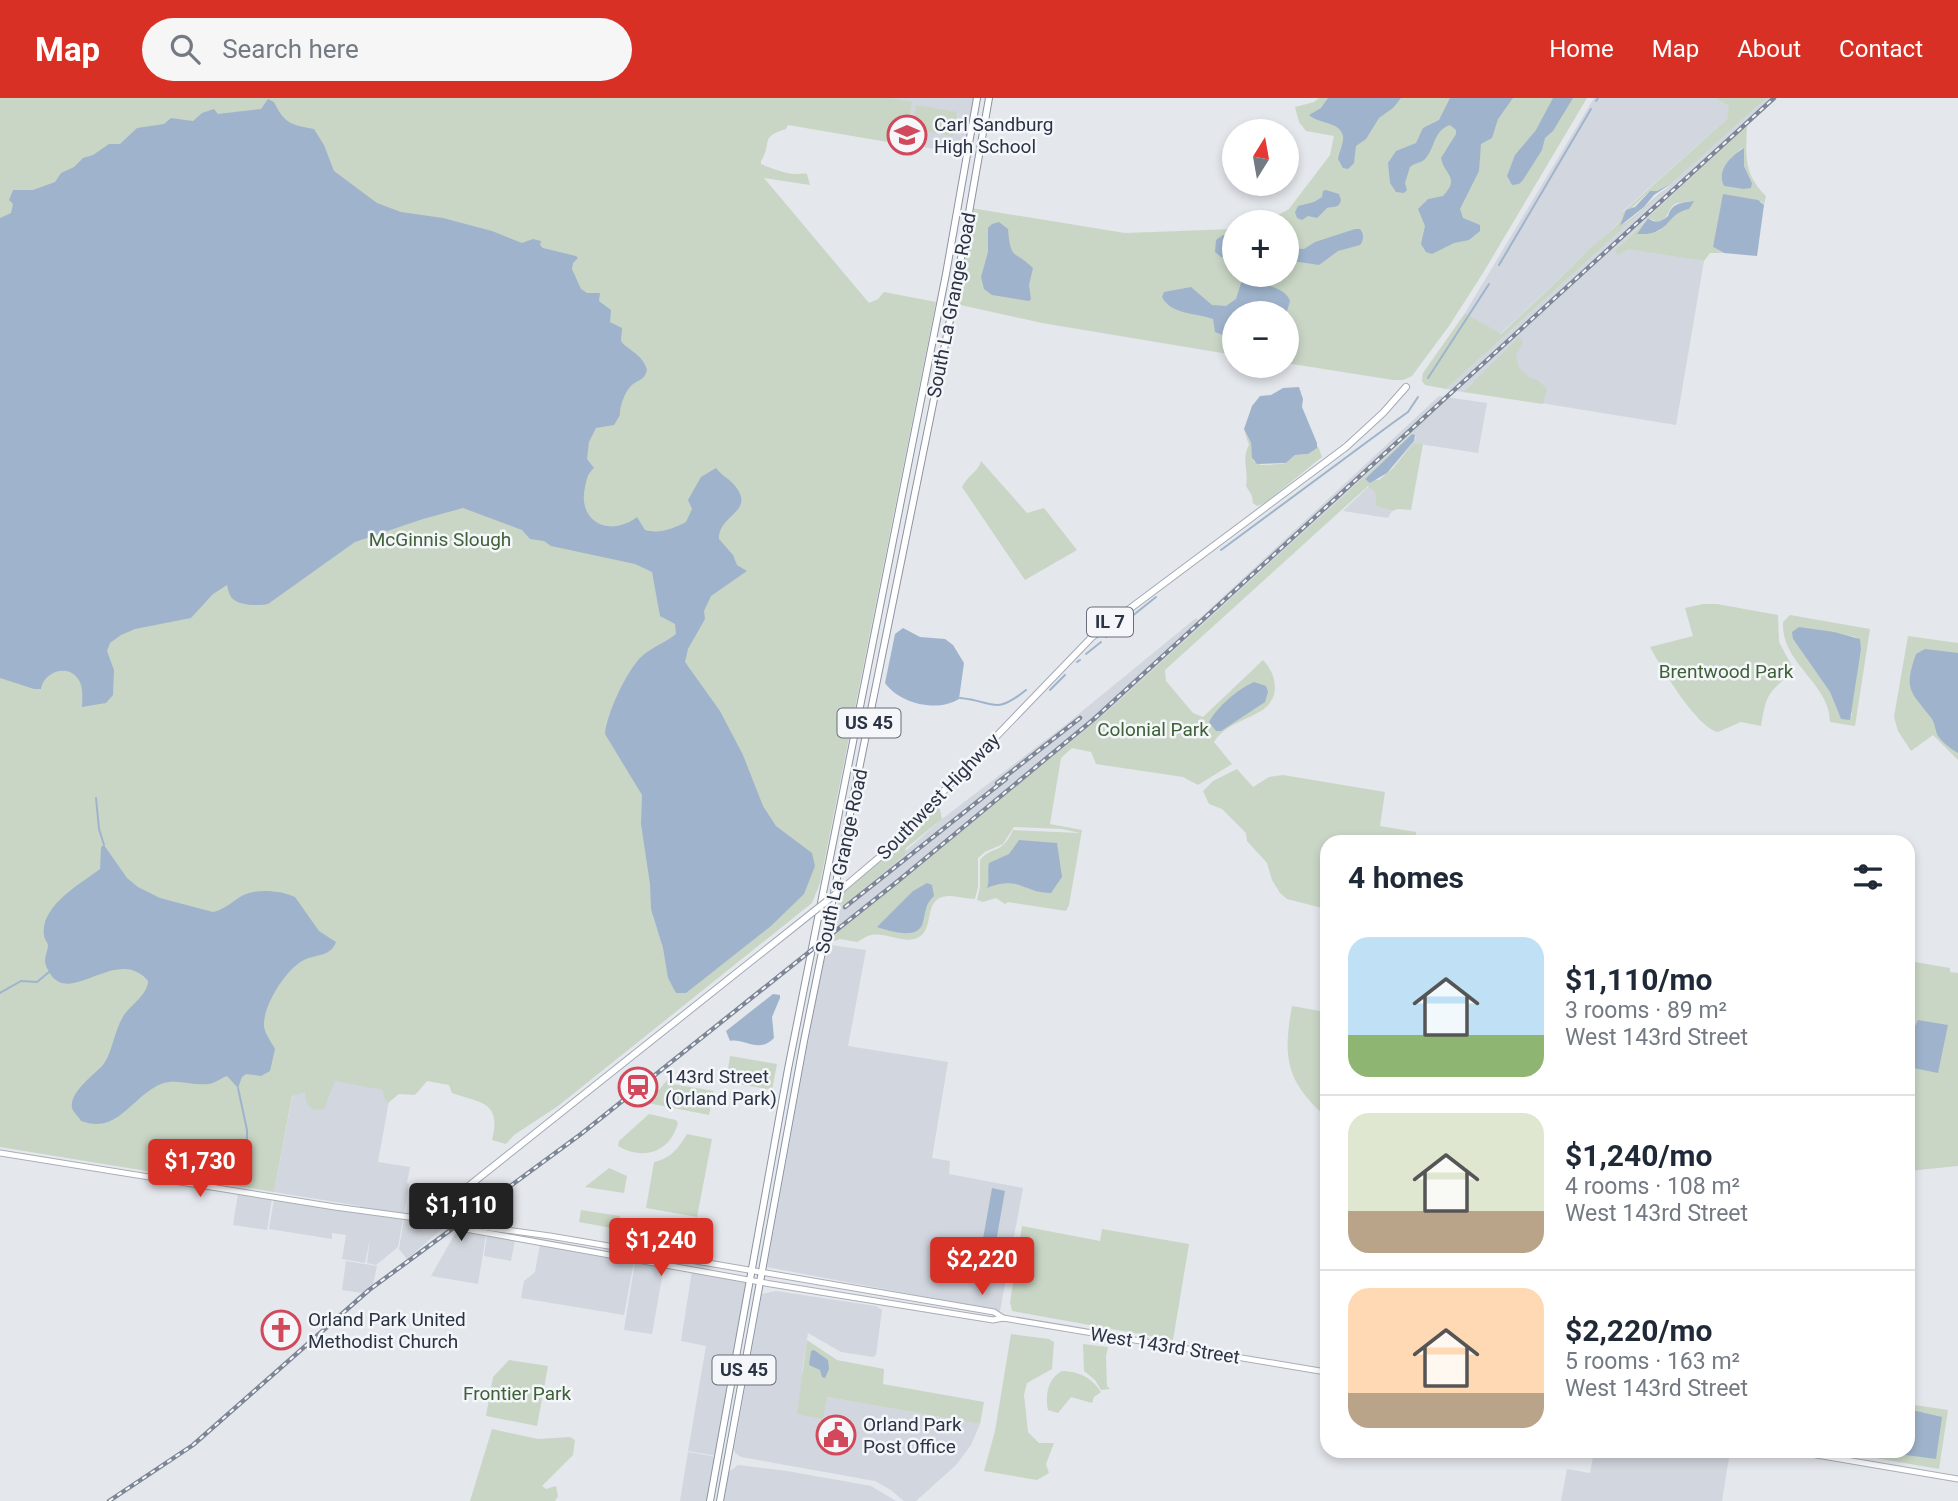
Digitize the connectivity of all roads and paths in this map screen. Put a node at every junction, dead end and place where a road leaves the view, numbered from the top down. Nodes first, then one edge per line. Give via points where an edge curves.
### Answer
1 (977, 98) edge
2 (989, 98) edge
3 (1406, 387) dead end
4 (0, 1153) edge
5 (448, 1204) junction
6 (426, 1220) junction
7 (454, 1222) junction
8 (752, 1270) junction
9 (762, 1272) junction
10 (750, 1280) junction
11 (760, 1282) junction
12 (1003, 1318) junction
13 (1320, 1371) edge
14 (1834, 1458) edge
15 (1958, 1479) edge
16 (710, 1501) edge
17 (720, 1501) edge

1 - 8 main road, South La Grange Road / US 45
2 - 9 main road, South La Grange Road / US 45 via 952,310 804,1041
3 - 5 main road, Southwest Highway / IL 7, bridge via 1346,447 1092,637 881,856
4 - 6 main road
5 - 6 main road, Southwest Highway / IL 7
5 - 7 main road via 445,1215
6 - 7 main road, West 143rd Street
6 - 10 main road, West 143rd Street
7 - 8 main road, West 143rd Street
8 - 9 main road, West 143rd Street
8 - 10 main road, South La Grange Road / US 45
9 - 11 main road, South La Grange Road / US 45
9 - 12 main road, West 143rd Street via 994,1312
10 - 11 main road, West 143rd Street
10 - 16 main road, South La Grange Road / US 45
11 - 12 main road, West 143rd Street
11 - 17 main road, South La Grange Road / US 45
12 - 13 main road, West 143rd Street
14 - 15 main road

